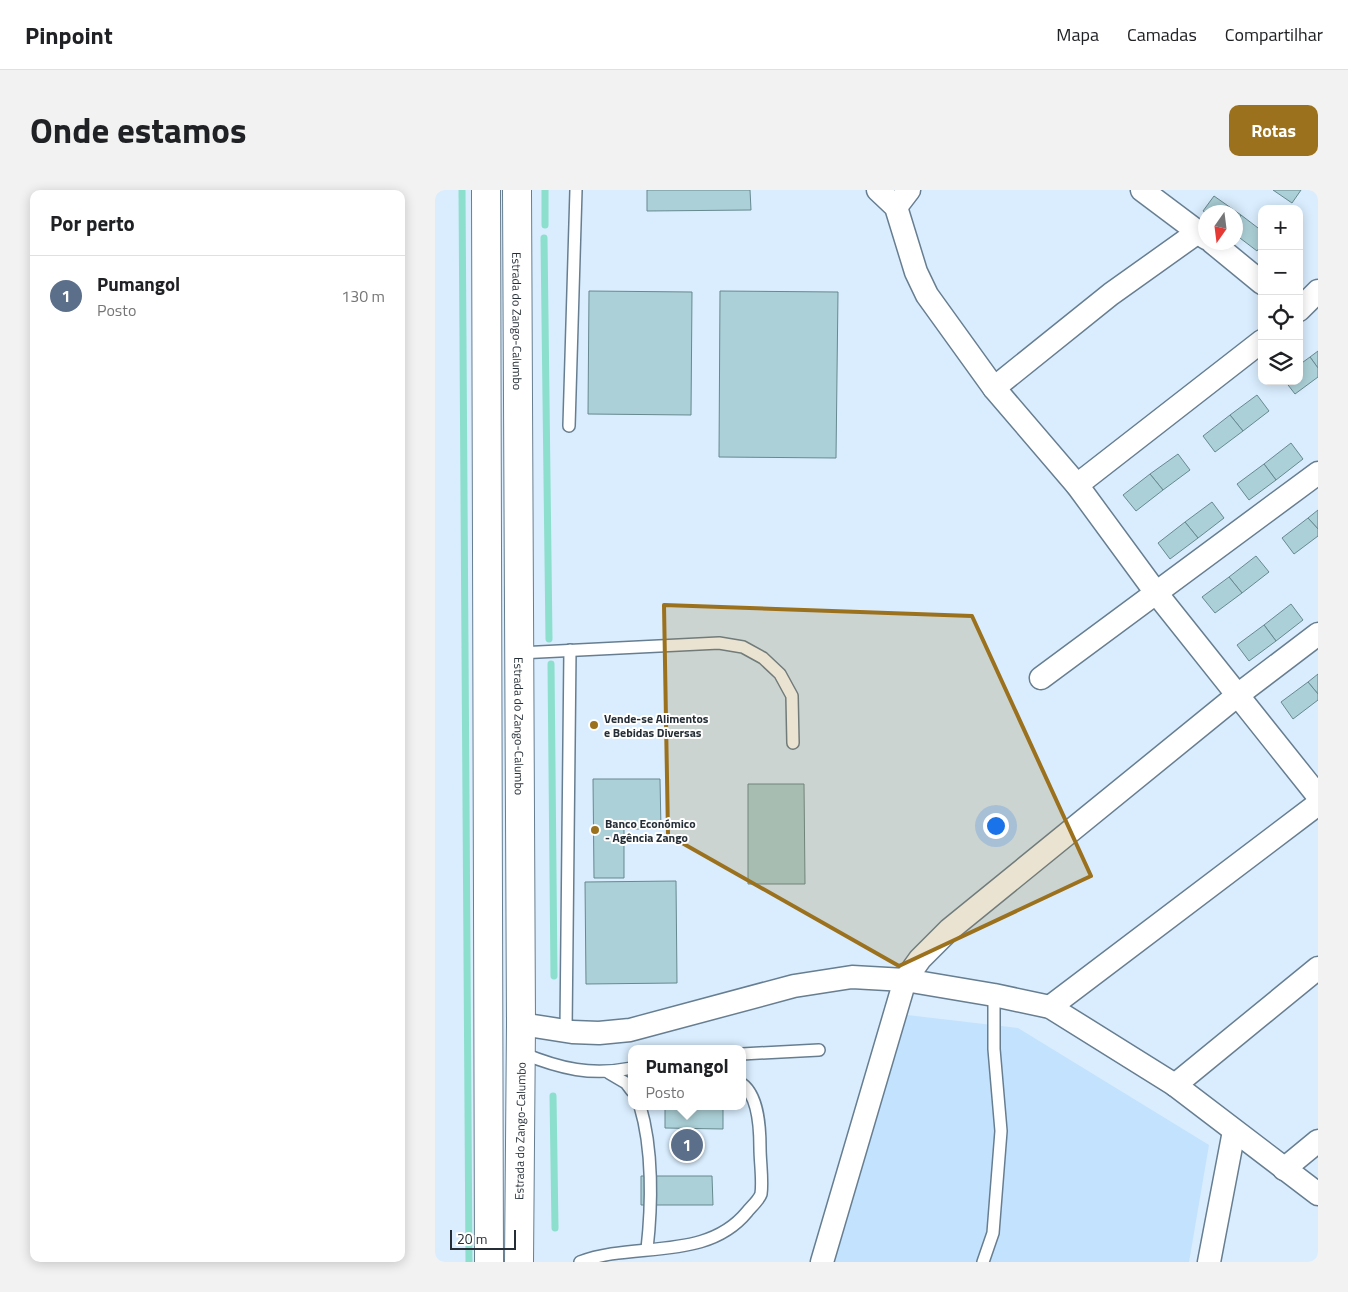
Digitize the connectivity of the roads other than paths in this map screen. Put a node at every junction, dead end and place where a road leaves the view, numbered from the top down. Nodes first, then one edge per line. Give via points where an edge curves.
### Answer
1 (486, 190) edge
2 (517, 190) edge
3 (576, 190) edge
4 (878, 190) edge
5 (1142, 190) edge
6 (903, 198) edge
7 (1198, 232) edge
8 (1198, 241) edge
9 (1221, 250) edge
10 (1258, 280) edge
11 (1318, 291) edge
12 (1303, 306) edge
13 (1258, 344) edge
14 (993, 388) junction
15 (569, 426) dead end
16 (1318, 473) edge
17 (1077, 485) junction
18 (1157, 594) junction
19 (1318, 634) edge
20 (570, 650) junction
21 (519, 653) junction
22 (1041, 678) dead end
23 (1239, 694) junction
24 (793, 743) dead end
25 (1318, 796) edge
26 (1318, 804) edge
27 (1318, 968) edge
28 (905, 980) junction
29 (994, 995) junction
30 (1050, 1007) junction
31 (521, 1024) junction
32 (566, 1030) junction
33 (819, 1050) dead end
34 (521, 1053) junction
35 (746, 1054) edge
36 (628, 1069) edge
37 (609, 1073) junction
38 (628, 1085) edge
39 (1175, 1085) junction
40 (746, 1087) edge
41 (641, 1110) edge
42 (1234, 1131) junction
43 (1318, 1141) edge
44 (1284, 1169) junction
45 (1318, 1194) edge
46 (647, 1249) junction
47 (489, 1262) edge
48 (519, 1262) edge
49 (580, 1262) edge
50 (822, 1262) edge
51 (983, 1262) edge
52 (1209, 1262) edge

1 - 47 main road
2 - 21 main road, Estrada do Zango-Calumbo
3 - 15 lane
4 - 6 street
5 - 7 street
6 - 14 street via 916,272 927,295
8 - 14 street via 1111,294
9 - 10 street
11 - 12 street
13 - 17 street
14 - 17 street
16 - 18 street
17 - 18 street
18 - 22 street
18 - 23 street
19 - 23 street
20 - 21 lane
20 - 24 lane via 719,643 743,647 763,658 780,674 792,696
20 - 32 lane
21 - 31 main road, Estrada do Zango-Calumbo
23 - 25 street
23 - 28 street via 949,930 920,959
26 - 30 street
27 - 39 street
28 - 29 street
28 - 32 street via 852,977 794,986 630,1030 599,1033
28 - 50 street
29 - 30 street
29 - 51 lane via 994,1049 1001,1131 993,1233
30 - 39 street
31 - 32 street
31 - 34 main road, Estrada do Zango-Calumbo
33 - 35 lane
34 - 37 lane via 583,1072
34 - 48 main road, Estrada do Zango-Calumbo
36 - 37 lane
37 - 38 lane
39 - 42 street
40 - 46 lane via 760,1120 761,1196 738,1223 714,1238 675,1249
41 - 46 lane via 646,1127 651,1219
42 - 44 street
42 - 52 street
43 - 44 street
44 - 45 street
46 - 49 lane

